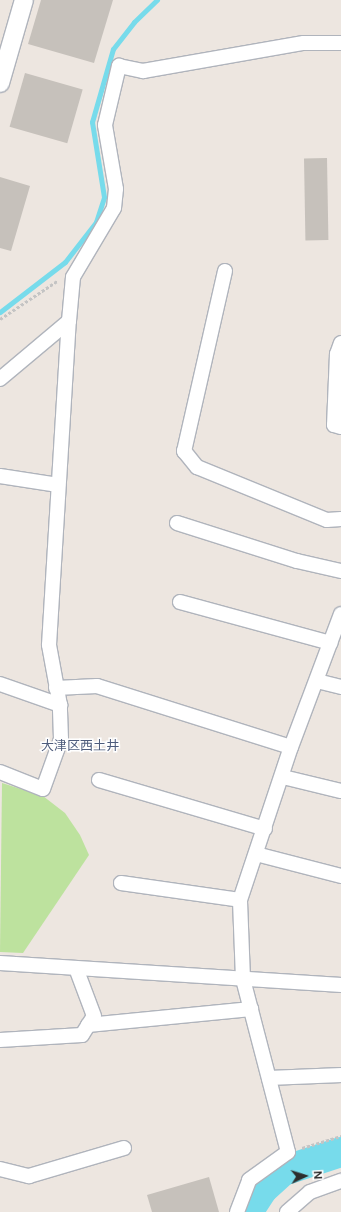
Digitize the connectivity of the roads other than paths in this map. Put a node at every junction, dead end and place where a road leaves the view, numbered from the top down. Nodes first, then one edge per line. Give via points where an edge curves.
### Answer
1 (24, 0) edge
2 (341, 43) edge
3 (0, 83) edge
4 (225, 271) dead end
5 (69, 321) junction
6 (341, 343) edge
7 (0, 378) edge
8 (341, 427) edge
9 (0, 476) edge
10 (58, 485) junction
11 (341, 519) edge
12 (176, 523) dead end
13 (341, 571) edge
14 (180, 602) dead end
15 (341, 614) edge
16 (331, 644) junction
17 (317, 680) junction
18 (0, 684) edge
19 (341, 687) edge
20 (56, 688) junction
21 (60, 704) junction
22 (291, 746) junction
23 (0, 772) edge
24 (283, 776) junction
25 (99, 780) dead end
26 (341, 790) edge
27 (265, 829) junction
28 (256, 854) junction
29 (341, 876) edge
30 (121, 883) dead end
31 (240, 900) junction
32 (0, 963) edge
33 (76, 968) junction
34 (243, 979) junction
35 (341, 985) edge
36 (251, 1009) junction
37 (88, 1025) junction
38 (0, 1040) edge
39 (341, 1075) edge
40 (269, 1078) junction
41 (124, 1148) dead end
42 (0, 1169) edge
43 (341, 1181) edge
44 (237, 1212) edge
45 (287, 1212) edge

1 - 3 street
2 - 5 street via 304,43 143,71 119,66 105,125 116,189 114,208 73,277
4 - 11 street via 184,451 197,467 327,520
5 - 7 street
5 - 10 street
6 - 8 street via 338,354 334,424
9 - 10 street
10 - 20 street via 49,645
12 - 13 street via 298,561
14 - 16 street
15 - 16 street
16 - 17 street
17 - 19 street
17 - 22 street
18 - 21 street
20 - 21 street
20 - 22 street via 97,686
21 - 23 street via 61,740 43,789
22 - 24 street
24 - 26 street
24 - 27 street
25 - 27 street
27 - 28 street
28 - 29 street
28 - 31 street
30 - 31 street
31 - 34 street
32 - 33 street
33 - 34 street
33 - 37 street via 94,1016
34 - 35 street
34 - 36 street
36 - 37 street
36 - 40 street
37 - 38 street via 82,1035
39 - 40 street
40 - 44 street via 288,1152 249,1180
41 - 42 street via 29,1176
43 - 45 street via 310,1192

